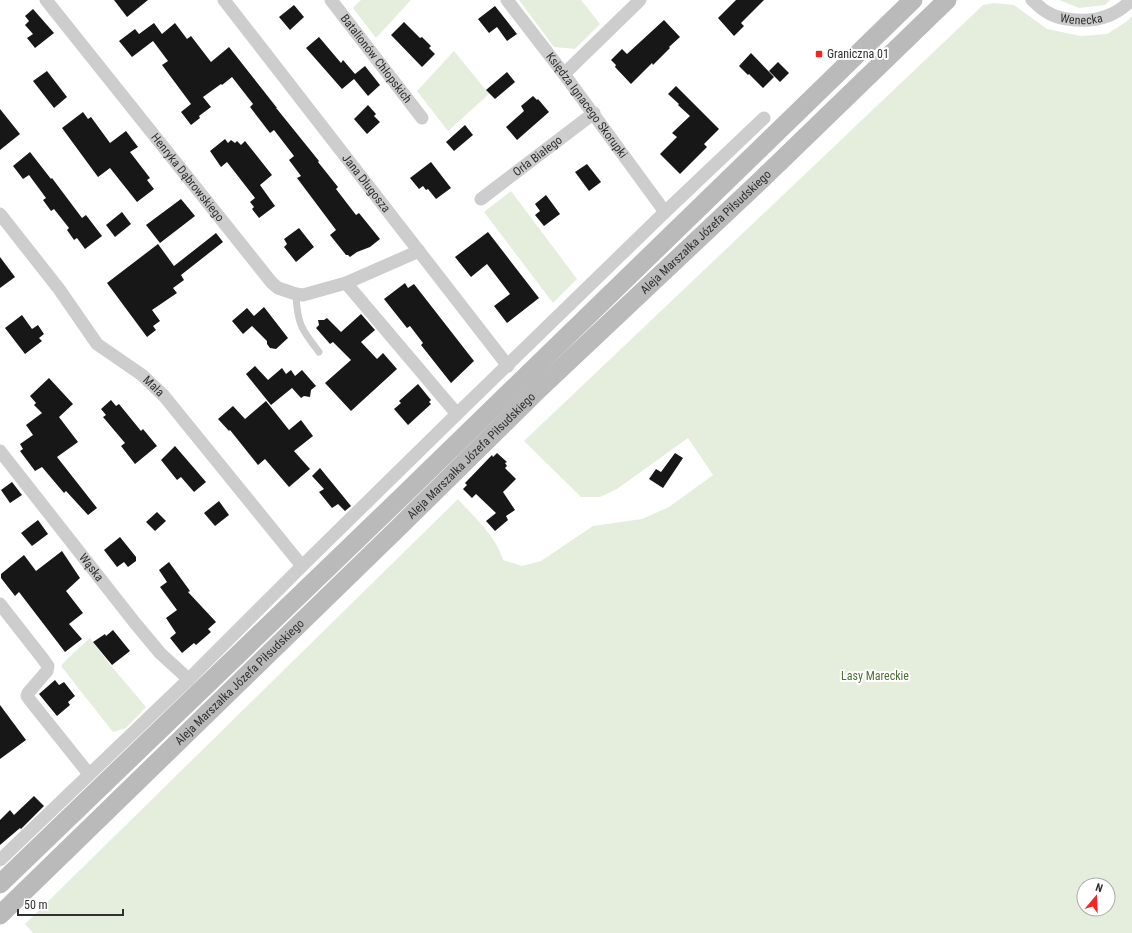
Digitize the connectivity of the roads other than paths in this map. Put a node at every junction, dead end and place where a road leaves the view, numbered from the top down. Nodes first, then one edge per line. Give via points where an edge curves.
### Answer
1 (46, 0) edge
2 (224, 0) edge
3 (331, 0) edge
4 (507, 0) edge
5 (640, 0) edge
6 (913, 0) edge
7 (947, 0) edge
8 (1032, 0) edge
9 (1131, 0) edge
10 (564, 74) junction
11 (594, 113) junction
12 (422, 118) dead end
13 (764, 118) dead end
14 (481, 199) dead end
15 (665, 212) junction
16 (0, 214) edge
17 (419, 251) junction
18 (346, 283) junction
19 (296, 294) junction
20 (319, 352) dead end
21 (508, 366) junction
22 (458, 414) junction
23 (0, 451) edge
24 (302, 566) junction
25 (0, 604) edge
26 (188, 680) junction
27 (89, 774) junction
28 (0, 860) edge
29 (0, 884) edge
30 (0, 915) edge

1 - 19 street, Henryka Dąbrowskiego via 272,283 278,288
2 - 17 street, Jana Długosza
3 - 12 street, Batalionów Chłopskich
4 - 10 street, Księdza Ignacego Skorupki
5 - 10 street
6 - 29 main road, Aleja Marszałka Józefa Piłsudskiego
7 - 30 main road, Aleja Marszałka Józefa Piłsudskiego via 762,179 539,388
8 - 9 street, Wenecka via 1046,12 1059,18 1085,21 1113,14
10 - 11 street, Księdza Ignacego Skorupki
11 - 14 street, Orła Białego
11 - 15 street, Księdza Ignacego Skorupki
13 - 15 street
15 - 21 street
16 - 24 street, Mała via 97,344 142,375 164,396
17 - 18 street
17 - 21 street, Jana Długosza
18 - 19 street via 303,295
18 - 22 street
19 - 20 lane via 299,321 304,333
21 - 22 street
22 - 24 street
23 - 26 street, Wąska via 134,623
24 - 26 street
25 - 27 street via 48,666 47,671 27,696
26 - 27 street
27 - 28 street

